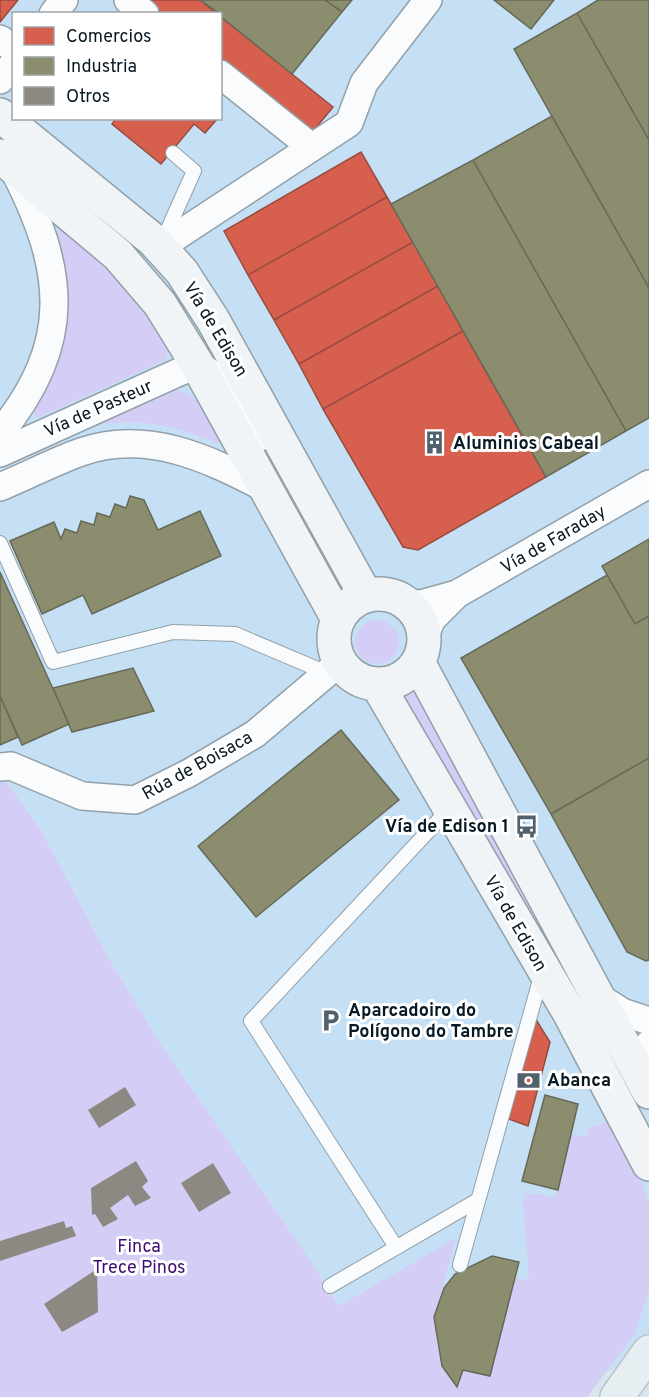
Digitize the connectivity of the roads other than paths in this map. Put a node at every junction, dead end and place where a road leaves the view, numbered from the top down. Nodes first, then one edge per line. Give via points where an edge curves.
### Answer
1 (64, 0) edge
2 (128, 0) edge
3 (428, 0) edge
4 (55, 12) edge
5 (143, 12) edge
6 (12, 65) edge
7 (222, 76) edge
8 (0, 80) edge
9 (0, 115) edge
10 (310, 146) junction
11 (173, 153) dead end
12 (6, 161) edge
13 (160, 247) junction
14 (197, 364) junction
15 (0, 433) edge
16 (0, 453) edge
17 (649, 484) edge
18 (0, 487) edge
19 (265, 488) junction
20 (0, 543) edge
21 (349, 562) junction
22 (457, 594) junction
23 (366, 596) junction
24 (405, 603) junction
25 (339, 619) junction
26 (421, 650) junction
27 (333, 667) junction
28 (377, 684) junction
29 (0, 767) edge
30 (449, 809) junction
31 (543, 969) junction
32 (600, 998) junction
33 (649, 1021) edge
34 (649, 1044) edge
35 (649, 1091) edge
36 (649, 1164) edge
37 (478, 1200) junction
38 (396, 1247) junction
39 (460, 1265) dead end
40 (330, 1286) dead end
41 (649, 1352) edge
42 (617, 1397) edge

1 - 4 street
2 - 5 street
3 - 10 street via 364,83 349,123
6 - 8 street
7 - 10 street
9 - 13 main road, Vía de Edison
10 - 13 street
11 - 13 lane via 194,171
12 - 14 main road, Vía de Edison via 118,255 160,304
12 - 15 street, Vía de Pasteur via 35,212 54,288 53,320 41,368 30,393
13 - 21 main road, Vía de Edison via 208,310
14 - 16 street, Vía de Pasteur
14 - 19 main road, Vía de Edison
14 - 21 street via 216,375 242,406 320,539
17 - 22 street, Vía de Faraday
18 - 19 street, Vía de Pasteur via 82,451 125,443 156,444 191,453
19 - 25 main road, Vía de Edison
20 - 27 lane via 53,662 172,632 235,634
21 - 23 main road, Vía de Edison
22 - 24 street, Vía de Faraday via 421,604
22 - 26 street, Vía de Faraday via 432,619
23 - 24 main road via 380,594
23 - 25 main road via 355,601
24 - 26 main road via 421,624
25 - 27 main road
26 - 28 main road via 400,679
26 - 32 main road, Vía de Edison
27 - 28 main road
27 - 29 street, Rúa de Boisaca via 255,734 135,800 82,796 11,766
28 - 30 main road, Vía de Edison
30 - 31 main road, Vía de Edison
30 - 38 lane via 251,1021
31 - 36 main road, Vía de Edison
31 - 37 lane
32 - 33 street via 622,1012
32 - 35 main road, Vía de Edison
34 - 35 street
37 - 38 lane
37 - 39 lane
38 - 40 lane
41 - 42 main road

